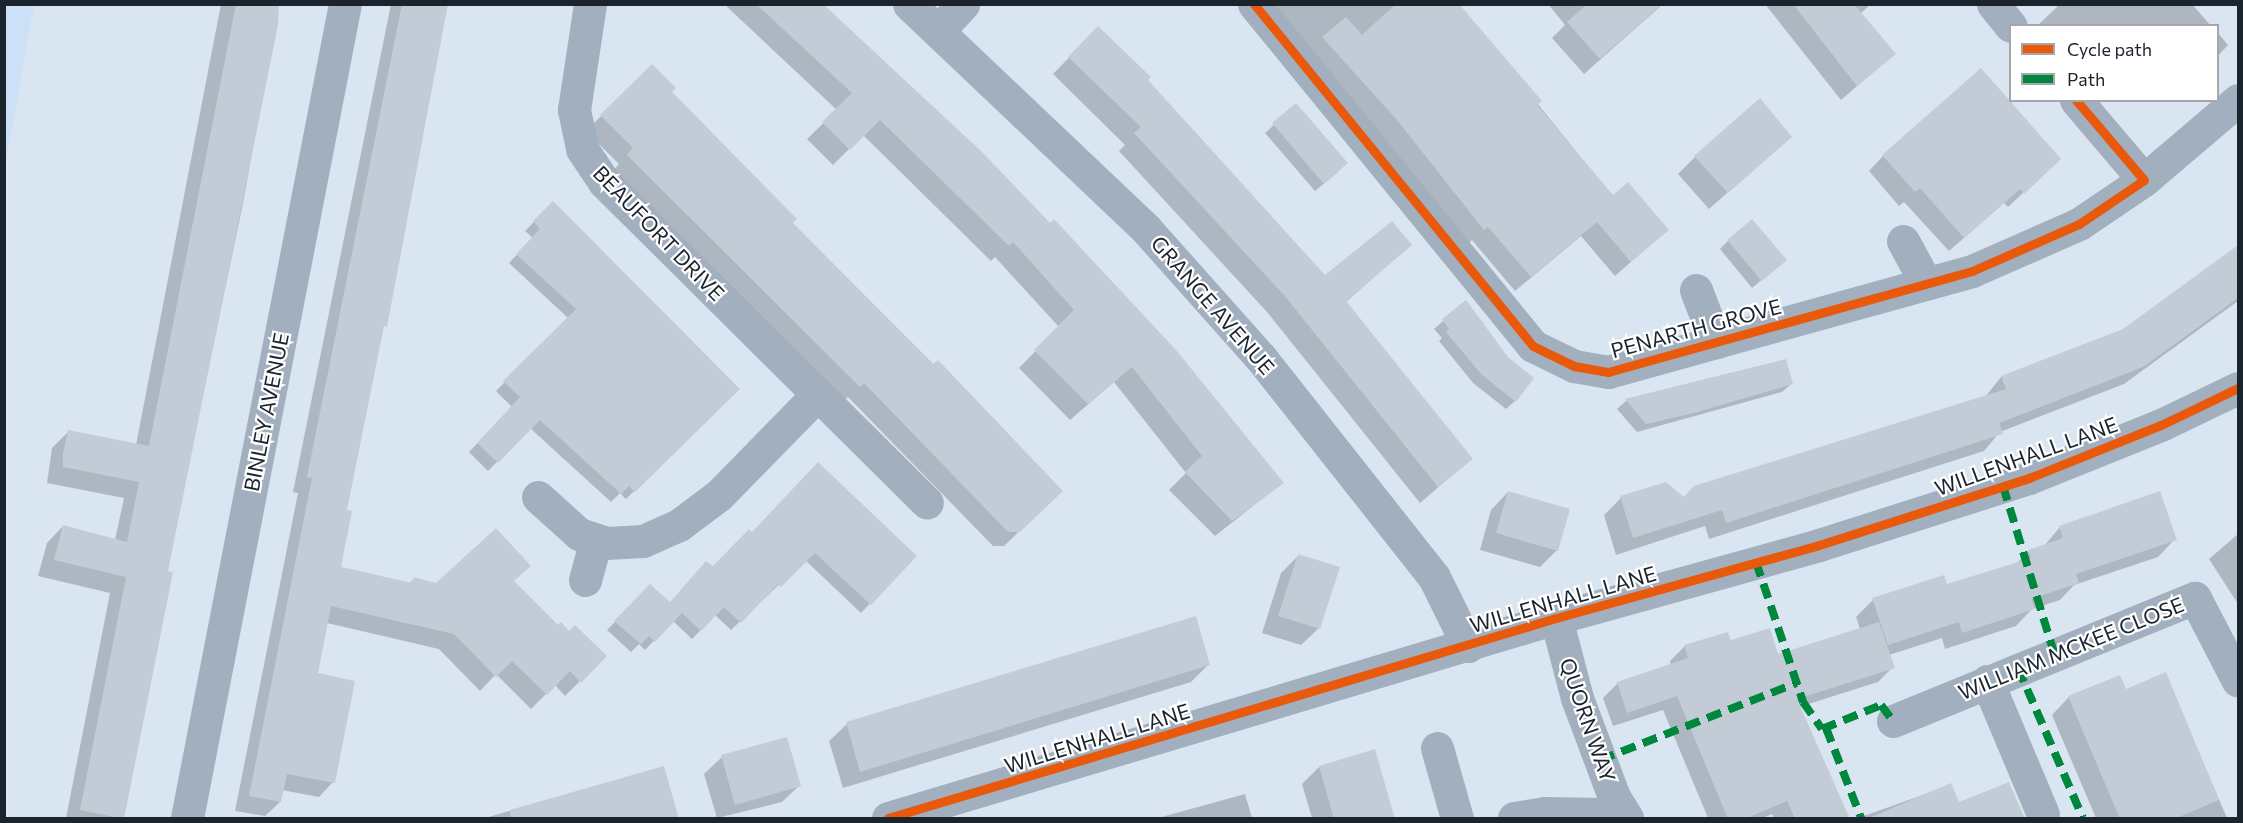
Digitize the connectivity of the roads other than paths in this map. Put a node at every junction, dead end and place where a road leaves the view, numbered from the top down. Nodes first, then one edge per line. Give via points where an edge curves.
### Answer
1 (345, 4) edge
2 (590, 4) edge
3 (909, 4) edge
4 (963, 4) edge
5 (1254, 4) edge
6 (1993, 4) edge
7 (2009, 24) edge
8 (939, 32) junction
9 (2238, 100) edge
10 (2078, 102) edge
11 (2144, 180) junction
12 (1904, 241) dead end
13 (1926, 283) junction
14 (1696, 290) dead end
15 (1716, 342) junction
16 (2238, 388) edge
17 (818, 394) junction
18 (538, 497) dead end
19 (927, 503) dead end
20 (596, 540) junction
21 (585, 580) dead end
22 (1556, 618) junction
23 (1468, 646) junction
24 (1987, 681) junction
25 (2238, 681) edge
26 (1893, 721) dead end
27 (1437, 748) dead end
28 (1623, 813) edge
29 (2043, 814) dead end
30 (187, 819) edge
31 (888, 819) edge
32 (1457, 819) edge
33 (1514, 819) edge

1 - 30 street, BINLEY AVENUE
2 - 17 street, BEAUFORT DRIVE via 574,110 582,149 604,182
3 - 8 street, GRANGE AVENUE
4 - 8 street
5 - 15 street, PENARTH GROVE via 1533,346 1574,366 1608,372
6 - 7 street
8 - 23 street, GRANGE AVENUE via 1146,229 1261,358 1434,577
9 - 11 street, PENARTH GROVE
10 - 11 street
11 - 13 street, PENARTH GROVE via 2079,224 1972,271
12 - 13 street
13 - 15 street, PENARTH GROVE
14 - 15 street, PENARTH GROVE
16 - 22 street, WILLENHALL LANE via 2161,425 2029,478 1819,544
17 - 19 street, BEAUFORT DRIVE
17 - 20 street via 719,495 679,525 643,541
18 - 20 street via 579,534
20 - 21 street
22 - 23 street, WILLENHALL LANE
22 - 28 street, QUORN WAY via 1578,698
23 - 31 street, WILLENHALL LANE
24 - 25 street, WILLIAM MCKEE CLOSE via 2195,598
24 - 26 street, WILLIAM MCKEE CLOSE
24 - 29 street
27 - 32 street
28 - 33 street via 1544,813

